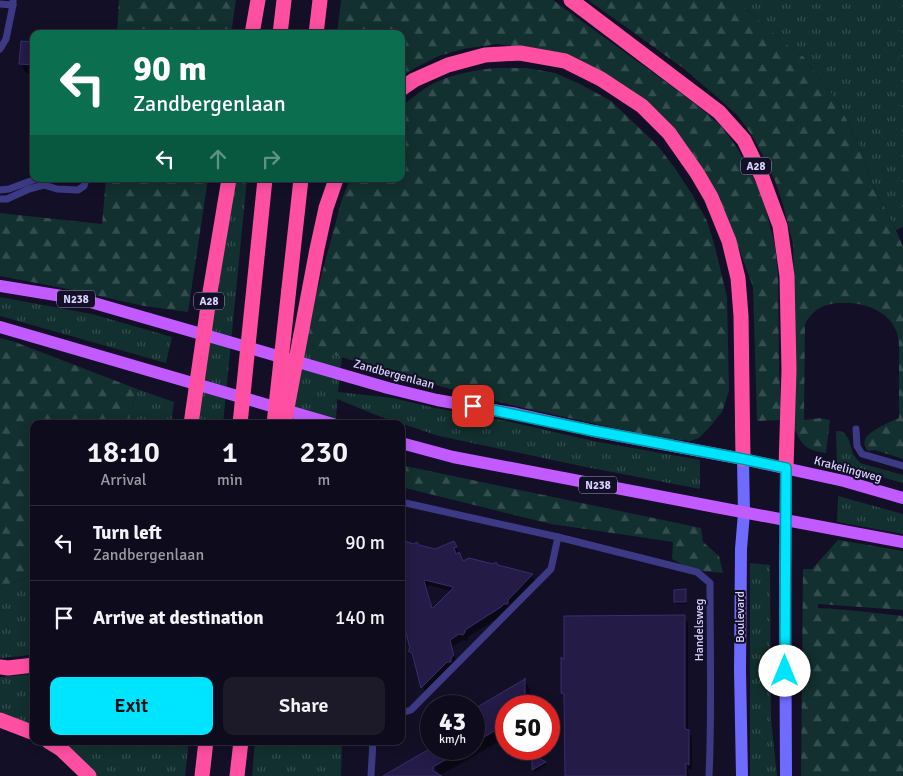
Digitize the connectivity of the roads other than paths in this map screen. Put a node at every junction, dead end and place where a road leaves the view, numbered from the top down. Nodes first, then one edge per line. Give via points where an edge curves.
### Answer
1 (258, 0) edge
2 (284, 0) edge
3 (320, 0) edge
4 (571, 0) edge
5 (13, 3) edge
6 (0, 4) edge
7 (253, 30) edge
8 (280, 30) edge
9 (316, 30) edge
10 (0, 49) edge
11 (405, 87) edge
12 (30, 181) edge
13 (85, 182) edge
14 (228, 182) edge
15 (265, 182) edge
16 (301, 182) edge
17 (335, 182) edge
18 (0, 190) edge
19 (0, 199) edge
20 (0, 286) edge
21 (0, 327) edge
22 (192, 420) edge
23 (240, 420) edge
24 (274, 420) edge
25 (285, 420) edge
26 (319, 420) edge
27 (856, 429) dead end
28 (405, 444) edge
29 (743, 459) junction
30 (903, 466) edge
31 (786, 468) junction
32 (903, 498) edge
33 (405, 503) edge
34 (744, 513) junction
35 (786, 521) junction
36 (558, 537) junction
37 (903, 542) edge
38 (30, 665) edge
39 (0, 668) edge
40 (405, 712) edge
41 (0, 720) edge
42 (30, 731) edge
43 (54, 745) edge
44 (206, 745) edge
45 (241, 745) edge
46 (373, 745) edge
47 (89, 776) edge
48 (202, 776) edge
49 (237, 776) edge
50 (371, 776) edge
51 (708, 776) edge
52 (742, 776) edge
53 (786, 776) edge

1 - 7 highway
2 - 8 highway
3 - 9 highway
4 - 31 highway, A28 via 719,112 744,140 762,177 780,226 786,276 789,370
5 - 6 lane
5 - 10 lane via 6,39
11 - 29 highway via 448,65 485,55 520,53 565,61 601,79 642,106 669,133 711,197 729,242 738,278
12 - 18 lane
13 - 19 lane via 78,190 44,186
14 - 22 highway, A28
15 - 23 highway
16 - 24 highway
17 - 25 highway via 317,249
20 - 29 main road, Zandbergenlaan / N238 via 80,299 437,400
21 - 26 main road
27 - 30 lane via 856,446 862,454
28 - 34 main road, N238 via 453,457
29 - 31 main road, Zandbergenlaan / N238
29 - 34 main road, Boulevard
31 - 32 main road, Krakelingweg
31 - 35 main road
33 - 36 lane, Handelsweg
34 - 35 main road, N238
34 - 52 main road, Boulevard via 740,670
35 - 37 main road
35 - 53 main road
36 - 40 lane via 551,568 411,710
36 - 51 lane, Handelsweg via 697,572 710,583
38 - 39 highway
41 - 42 highway
43 - 47 highway
44 - 48 highway
45 - 49 highway
46 - 50 lane

